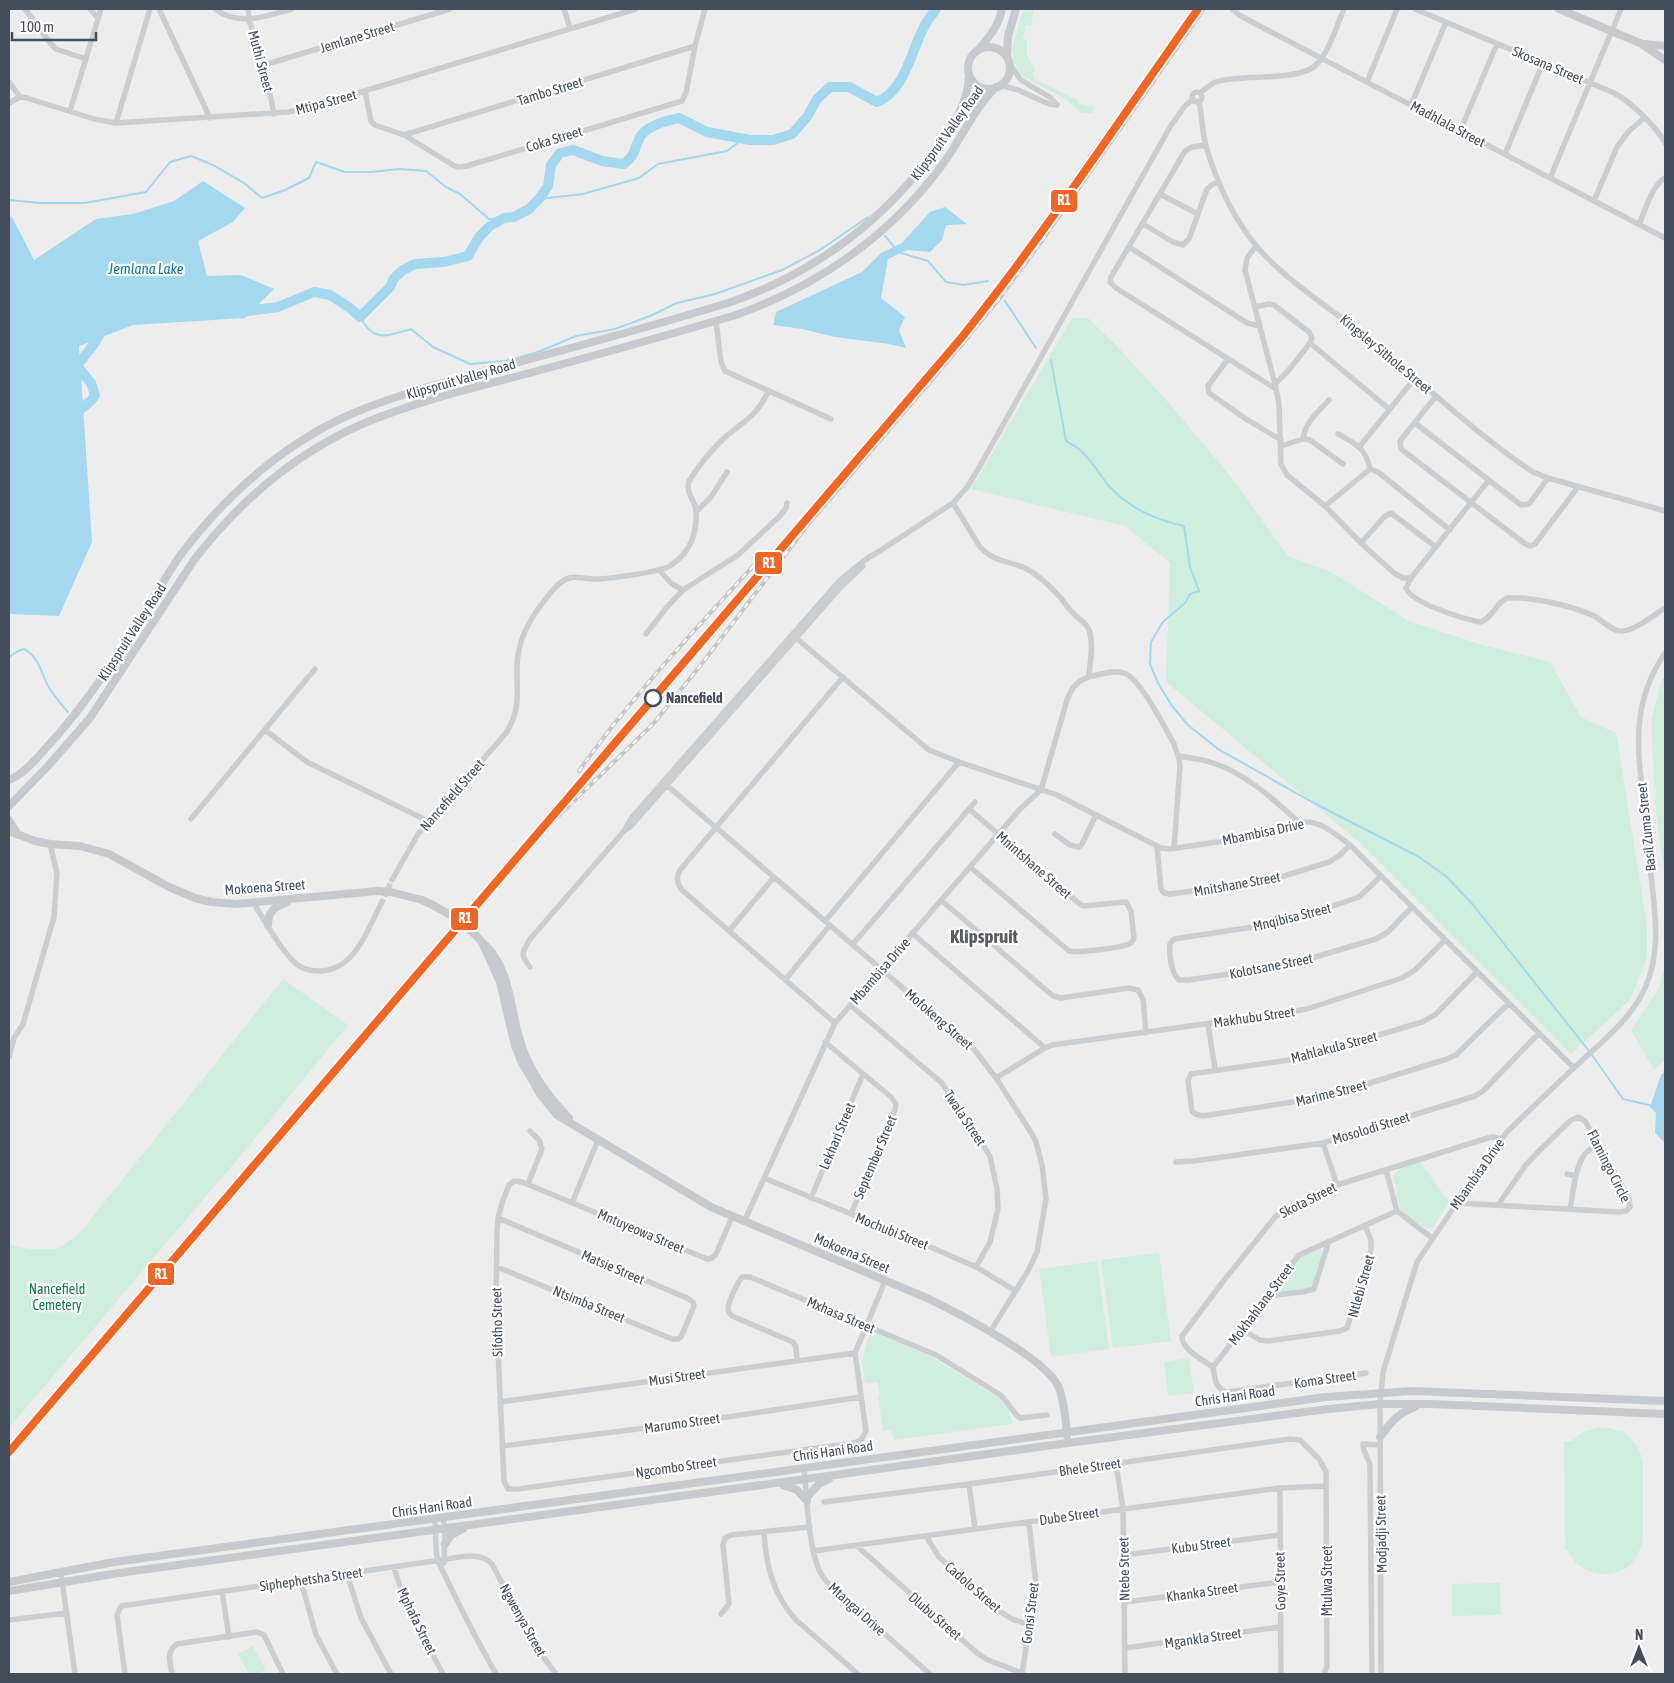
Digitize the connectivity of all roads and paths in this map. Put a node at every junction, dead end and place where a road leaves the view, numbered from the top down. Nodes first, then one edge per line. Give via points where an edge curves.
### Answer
1 (25, 9) edge
2 (90, 9) edge
3 (101, 9) edge
4 (150, 9) edge
5 (159, 9) edge
6 (215, 9) edge
7 (248, 9) edge
8 (292, 9) edge
9 (450, 9) edge
10 (564, 9) edge
11 (636, 9) edge
12 (705, 9) edge
13 (1002, 9) edge
14 (1016, 9) edge
15 (1232, 9) edge
16 (1344, 9) edge
17 (1397, 9) edge
18 (1415, 9) edge
19 (1559, 9) edge
20 (1621, 9) edge
21 (623, 11) edge
22 (98, 18) junction
23 (250, 20) junction
24 (1446, 22) junction
25 (570, 28) junction
26 (1612, 31) junction
27 (1497, 44) junction
28 (1640, 44) junction
29 (695, 46) junction
30 (1665, 46) edge
31 (979, 49) junction
32 (1322, 58) junction
33 (86, 59) junction
34 (1665, 60) edge
35 (1008, 61) junction
36 (1543, 63) junction
37 (264, 65) junction
38 (969, 76) junction
39 (9, 82) edge
40 (1367, 82) junction
41 (1590, 83) junction
42 (998, 86) junction
43 (364, 91) junction
44 (20, 97) junction
45 (1196, 100) junction
46 (9, 102) edge
47 (1411, 105) junction
48 (70, 111) junction
49 (274, 114) junction
50 (210, 118) junction
51 (1644, 118) junction
52 (116, 123) junction
53 (1460, 131) junction
54 (404, 135) junction
55 (1665, 143) edge
56 (1206, 145) junction
57 (1505, 154) junction
58 (1550, 178) junction
59 (1665, 178) edge
60 (1219, 182) junction
61 (1160, 194) junction
62 (1594, 201) junction
63 (1198, 214) junction
64 (1143, 224) junction
65 (1639, 224) junction
66 (1665, 238) edge
67 (1256, 246) junction
68 (1129, 247) junction
69 (1255, 307) junction
70 (716, 321) junction
71 (1260, 326) junction
72 (1310, 343) junction
73 (1228, 359) junction
74 (1415, 378) junction
75 (1276, 386) junction
76 (768, 392) junction
77 (1436, 396) junction
78 (1329, 400) dead end
79 (1389, 409) junction
80 (831, 419) dead end
81 (1416, 423) junction
82 (1338, 434) dead end
83 (1303, 439) junction
84 (1281, 443) junction
85 (1360, 446) junction
86 (1343, 464) dead end
87 (1370, 469) junction
88 (727, 472) dead end
89 (1548, 478) junction
90 (1489, 480) junction
91 (1578, 487) junction
92 (786, 503) dead end
93 (952, 503) junction
94 (1471, 503) junction
95 (1325, 506) junction
96 (1665, 511) edge
97 (696, 512) junction
98 (1450, 530) junction
99 (1361, 543) junction
100 (1436, 547) junction
101 (875, 554) junction
102 (659, 570) junction
103 (1411, 578) junction
104 (683, 590) junction
105 (1665, 608) edge
106 (646, 634) dead end
107 (796, 638) junction
108 (1665, 653) edge
109 (315, 669) dead end
110 (1089, 676) junction
111 (843, 677) junction
112 (264, 730) junction
113 (1179, 756) junction
114 (959, 762) junction
115 (9, 780) edge
116 (665, 783) junction
117 (1041, 790) junction
118 (975, 802) dead end
119 (9, 806) edge
120 (969, 809) junction
121 (1096, 815) junction
122 (192, 818) dead end
123 (9, 820) edge
124 (428, 821) junction
125 (1300, 823) junction
126 (717, 827) junction
127 (9, 831) edge
128 (998, 834) junction
129 (1055, 834) dead end
130 (18, 835) junction
131 (50, 844) junction
132 (1350, 845) junction
133 (1157, 846) junction
134 (1174, 848) junction
135 (970, 867) junction
136 (1381, 876) junction
137 (774, 877) junction
138 (392, 880) tunnel mouth
139 (296, 898) junction
140 (941, 900) junction
141 (253, 902) junction
142 (381, 904) tunnel mouth
143 (1412, 907) junction
144 (828, 923) junction
145 (268, 925) junction
146 (729, 931) junction
147 (912, 933) junction
148 (1445, 940) junction
149 (853, 944) junction
150 (1170, 948) joint
151 (530, 967) dead end
152 (881, 969) junction
153 (1477, 972) junction
154 (785, 980) junction
155 (1509, 1003) junction
156 (850, 1005) junction
157 (835, 1023) junction
158 (1208, 1024) junction
159 (1146, 1032) junction
160 (1539, 1034) junction
161 (825, 1042) junction
162 (1045, 1048) junction
163 (9, 1057) edge
164 (1574, 1068) junction
165 (1215, 1069) junction
166 (863, 1074) junction
167 (996, 1078) junction
168 (530, 1131) dead end
169 (1501, 1139) junction
170 (598, 1140) junction
171 (1323, 1143) junction
172 (1598, 1144) junction
173 (1176, 1162) dead end
174 (1386, 1170) junction
175 (1568, 1174) dead end
176 (1576, 1176) junction
177 (764, 1178) junction
178 (528, 1184) junction
179 (1337, 1185) junction
180 (811, 1198) junction
181 (572, 1203) junction
182 (1456, 1203) junction
183 (1498, 1205) junction
184 (1570, 1209) junction
185 (1397, 1211) junction
186 (851, 1214) junction
187 (732, 1217) junction
188 (498, 1218) junction
189 (744, 1222) junction
190 (1365, 1226) junction
191 (1432, 1238) junction
192 (1329, 1241) junction
193 (497, 1267) junction
194 (976, 1267) junction
195 (885, 1281) junction
196 (1016, 1291) junction
197 (1268, 1296) junction
198 (867, 1326) junction
199 (1243, 1330) junction
200 (990, 1332) junction
201 (681, 1337) joint
202 (855, 1353) junction
203 (797, 1361) junction
204 (1213, 1367) junction
205 (1366, 1373) dead end
206 (1380, 1393) junction
207 (861, 1397) junction
208 (1665, 1401) edge
209 (500, 1402) junction
210 (1380, 1404) junction
211 (1422, 1404) junction
212 (1665, 1414) edge
213 (1047, 1415) dead end
214 (1067, 1432) junction
215 (1380, 1441) junction
216 (1068, 1443) junction
217 (502, 1446) junction
218 (1116, 1464) junction
219 (804, 1468) junction
220 (835, 1476) junction
221 (805, 1480) junction
222 (504, 1481) joint
223 (778, 1484) junction
224 (969, 1484) junction
225 (1325, 1486) junction
226 (1280, 1488) junction
227 (807, 1500) junction
228 (824, 1502) dead end
229 (1123, 1509) junction
230 (443, 1518) junction
231 (434, 1519) junction
232 (1028, 1522) junction
233 (471, 1526) junction
234 (810, 1527) junction
235 (440, 1529) junction
236 (975, 1529) junction
237 (764, 1533) junction
238 (1279, 1535) junction
239 (926, 1536) junction
240 (444, 1544) junction
241 (857, 1546) junction
242 (813, 1551) junction
243 (1124, 1555) junction
244 (445, 1559) junction
245 (437, 1560) junction
246 (492, 1564) joint
247 (442, 1567) junction
248 (394, 1568) junction
249 (61, 1573) junction
250 (347, 1574) junction
251 (301, 1581) junction
252 (9, 1582) edge
253 (1280, 1582) junction
254 (63, 1583) junction
255 (9, 1591) edge
256 (222, 1591) junction
257 (1124, 1602) junction
258 (67, 1613) junction
259 (721, 1614) dead end
260 (9, 1620) edge
261 (1030, 1625) junction
262 (1280, 1627) junction
263 (228, 1637) junction
264 (1125, 1648) junction
265 (1373, 1656) junction
266 (1382, 1656) junction
267 (1022, 1673) edge
268 (75, 1674) edge
269 (125, 1674) edge
270 (172, 1674) edge
271 (283, 1674) edge
272 (337, 1674) edge
273 (391, 1674) edge
274 (444, 1674) edge
275 (496, 1674) edge
276 (556, 1674) edge
277 (858, 1674) edge
278 (930, 1674) edge
279 (1125, 1674) edge
280 (1281, 1674) edge
281 (1324, 1674) edge
282 (1372, 1674) edge
283 (1381, 1674) edge

1 - 33 street via 50,44
2 - 22 street
3 - 22 street
4 - 52 street
5 - 50 street
6 - 23 street
7 - 23 street, Muthi Street
8 - 23 street
9 - 37 street, Jemlane Street
10 - 25 street
11 - 21 street, Mtipa Street
12 - 29 street, Coka Street
13 - 31 main road via 993,33
14 - 35 main road via 1006,46
15 - 32 street, Madhlala Street
16 - 32 street
17 - 40 street
18 - 24 street, Skosana Street
19 - 26 main road
20 - 26 street
21 - 25 street, Mtipa Street
22 - 33 street
23 - 37 street, Muthi Street
24 - 27 street, Skosana Street
24 - 47 street
25 - 43 street, Mtipa Street
26 - 28 main road
26 - 41 street
27 - 36 street, Skosana Street
27 - 53 street
28 - 30 main road
28 - 34 main road
29 - 54 street, Tambo Street
29 - 54 street, Coka Street via 686,93 678,102 462,166 453,165
31 - 35 main road via 1000,50
31 - 38 main road via 970,59
32 - 40 street, Madhlala Street
32 - 45 street, Kingsley Sithole Street via 1304,72 1224,80 1209,85 1200,93 1202,97
33 - 48 street
35 - 42 main road via 1008,77
35 - 42 street via 1021,80 1057,105
36 - 41 street, Skosana Street
36 - 57 street
37 - 49 street, Muthi Street
38 - 42 main road via 980,87
38 - 115 main road, Klipspruit Valley Road via 967,96 959,114 926,164 906,187 848,240 787,279 702,311 401,395 338,420 283,454 239,489 194,537 92,692 60,733 24,771
39 - 44 street
40 - 47 street, Madhlala Street
41 - 51 street, Skosana Street via 1620,97
41 - 58 street
42 - 70 main road, Klipspruit Valley Road via 981,103 940,168 920,192 865,245 789,293
43 - 49 street, Mtipa Street via 308,108
43 - 54 street, Coka Street via 373,123
44 - 46 street
44 - 48 street, Mtipa Street
45 - 56 street, Kingsley Sithole Street
45 - 93 street via 1184,107 1170,127 981,464 968,486
47 - 53 street, Madhlala Street
48 - 52 street, Mtipa Street
49 - 50 street, Mtipa Street
50 - 52 street, Mtipa Street
51 - 55 street, Skosana Street
51 - 62 street via 1617,147
53 - 57 street, Madhlala Street
56 - 60 street, Kingsley Sithole Street
56 - 61 street via 1187,150
57 - 58 street, Madhlala Street
58 - 62 street, Madhlala Street
59 - 65 street via 1655,188
60 - 63 street via 1209,187
60 - 67 street, Kingsley Sithole Street
61 - 63 street
61 - 64 street
62 - 65 street, Madhlala Street
63 - 64 street via 1189,239 1183,245
64 - 68 street
65 - 66 street, Madhlala Street
67 - 69 street via 1245,266
67 - 74 street, Kingsley Sithole Street via 1285,274
68 - 71 street via 1247,323
68 - 73 street via 1111,277 1112,284
69 - 71 street
69 - 72 street via 1276,306 1309,332
70 - 76 street via 723,369
70 - 119 main road, Klipspruit Valley Road via 406,407 352,429 291,464 250,498 209,541 90,718
71 - 75 street
72 - 75 street
72 - 79 street
73 - 75 street
73 - 84 street via 1208,386 1208,393
74 - 77 street, Kingsley Sithole Street
74 - 79 street
75 - 84 street
76 - 80 street
76 - 97 street via 758,410 721,442 689,481
77 - 81 street
77 - 89 street, Kingsley Sithole Street via 1526,467
78 - 83 street via 1304,431
79 - 85 street
81 - 90 street
81 - 94 street via 1400,442 1401,449
82 - 85 street
83 - 84 street
83 - 86 street via 1314,442
84 - 95 street via 1280,464 1284,471
85 - 87 street
87 - 95 street
87 - 98 street
88 - 97 street via 711,497
89 - 90 street via 1524,506
89 - 91 street, Kingsley Sithole Street
90 - 94 street
91 - 94 street via 1530,546
91 - 96 street, Kingsley Sithole Street
92 - 104 street via 780,516 742,552
93 - 101 street
93 - 110 street via 985,553 1026,569 1060,597 1086,625 1090,633
94 - 98 street
95 - 99 street
97 - 102 street via 695,531 690,544 670,566
98 - 100 street
99 - 100 street via 1384,516 1391,513
99 - 103 street via 1394,573
100 - 103 street
101 - 107 street
101 - 116 street via 837,584
102 - 104 street
102 - 124 street, Nancefield Street via 597,579 574,577 553,590 526,628 521,641 516,712 506,732
103 - 105 street via 1406,588 1411,594 1433,607 1480,622 1500,602 1510,598 1566,606 1620,631 1632,628
104 - 106 street
107 - 111 street
107 - 116 street
108 - 164 street, Basil Zuma Street via 1642,700 1638,737 1656,922 1654,959 1636,1004
109 - 112 street
110 - 113 street via 1119,672 1136,680
110 - 117 street via 1076,683 1070,693
111 - 114 street via 925,747
111 - 126 street
112 - 122 street
112 - 124 street via 307,762
113 - 125 street via 1214,763 1232,771 1266,793
113 - 134 street
114 - 117 street
114 - 144 street
116 - 126 street, Mofokeng Street
116 - 151 street via 530,939 523,956
117 - 121 street, Mbambisa Drive
117 - 128 street, Mbambisa Drive
118 - 120 street
120 - 128 street, Mnintshane Street
120 - 149 street
121 - 129 street via 1079,847 1070,846
121 - 133 street, Mbambisa Drive
123 - 130 main road
124 - 138 street, Nancefield Street via 409,847
125 - 132 street, Mbambisa Drive via 1309,821 1320,825
125 - 134 street, Mbambisa Drive via 1258,836
126 - 137 street, Mofokeng Street
126 - 146 street via 680,870 677,880 682,890
127 - 130 main road, Mokoena Street
128 - 135 street, Mbambisa Drive
128 - 135 street, Mnintshane Street via 1081,905 1126,902 1131,911 1134,938 1130,944 1069,951
130 - 131 main road, Mokoena Street
131 - 141 main road, Mokoena Street via 80,846 109,854 169,888 195,898 225,903
131 - 163 street via 57,874 54,917 23,1024 14,1038
132 - 133 street, Mnitshane Street via 1335,859 1268,881 1170,894 1161,889
132 - 136 street, Mbambisa Drive
133 - 134 street, Mbambisa Drive
135 - 140 street, Mbambisa Drive
136 - 143 street, Mbambisa Drive
136 - 150 street, Mnqibisa Street via 1353,900 1278,923 1178,938 1172,941
137 - 144 street, Mofokeng Street
137 - 146 street
139 - 141 main road, Mokoena Street
139 - 145 main road via 272,910
139 - 170 main road, Mokoena Street, bridge via 391,892 422,900 450,914 472,931 502,970 519,1037 534,1072 555,1103 577,1127
140 - 147 street, Mbambisa Drive
140 - 159 street via 1053,996 1061,998 1130,988 1138,990 1143,999
141 - 145 street
142 - 145 street via 352,957 331,970 314,971 298,965
143 - 148 street, Mbambisa Drive
143 - 150 street, Kolotsane Street via 1382,937 1275,968 1181,981 1174,974
144 - 149 street, Mofokeng Street
144 - 154 street
146 - 154 street
147 - 152 street, Mbambisa Drive
147 - 162 street
148 - 153 street, Mbambisa Drive
148 - 158 street, Makhubu Street via 1414,970 1394,981 1299,1011
149 - 152 street, Mofokeng Street
152 - 156 street, Mbambisa Drive
152 - 167 street, Mofokeng Street via 974,1049
153 - 155 street, Mbambisa Drive
153 - 165 street, Mahlakula Street via 1436,1014 1422,1022 1303,1058
154 - 157 street
155 - 160 street, Mbambisa Drive
155 - 165 street, Marime Street via 1456,1055 1318,1099 1198,1115 1192,1111 1188,1078 1195,1072
156 - 157 street, Mbambisa Drive
156 - 194 street, Twala Street via 942,1083 990,1156 998,1189 998,1209 990,1242
157 - 161 street, Mbambisa Drive
158 - 159 street, Makhubu Street
158 - 165 street
159 - 162 street, Makhubu Street
160 - 164 street, Mbambisa Drive
160 - 171 street, Mosolodi Street via 1475,1096
161 - 166 street, September Street
161 - 177 street, Mbambisa Drive
162 - 167 street, Makhubu Street
164 - 169 street, Mbambisa Drive
166 - 180 street, Lekhari Street
166 - 186 street, September Street via 894,1099 896,1106
167 - 196 street, Mofokeng Street via 1035,1139 1046,1193 1036,1257
168 - 178 street via 542,1149
169 - 174 street, Skota Street via 1488,1138
169 - 182 street, Mbambisa Drive
170 - 181 street
170 - 187 main road, Mokoena Street via 697,1201
171 - 173 street, Mosolodi Street
171 - 179 street
172 - 176 street via 1584,1155
172 - 183 street, Flamingo Circle via 1586,1121 1575,1118 1539,1150
172 - 184 street, Flamingo Circle via 1628,1198 1630,1208 1623,1212
174 - 179 street, Skota Street
174 - 185 street
175 - 176 street
176 - 184 street
177 - 180 street, Mochubi Street
177 - 189 street, Mbambisa Drive
178 - 181 street, Mntuyeowa Street
178 - 188 street, Sifotho Street via 514,1181 509,1185
179 - 204 street, Skota Street via 1271,1220 1182,1336 1186,1347
180 - 186 street, Mochubi Street
181 - 187 street, Mntuyeowa Street via 706,1259 715,1256
182 - 183 street, Flamingo Circle
182 - 191 street, Mbambisa Drive
183 - 184 street, Flamingo Circle
185 - 190 street, Mokhahlane Street
185 - 191 street
186 - 194 street, Mochubi Street
187 - 189 main road, Mokoena Street
188 - 193 street, Sifotho Street
188 - 201 street, Matsie Street via 690,1299 694,1306
189 - 195 main road, Mokoena Street
190 - 192 street, Mokhahlane Street
190 - 199 street, Ntlebi Street via 1372,1240 1372,1250 1347,1328 1268,1341
191 - 206 street, Mbambisa Drive via 1414,1269
192 - 197 street, Mokhahlane Street via 1299,1255
192 - 197 street via 1314,1289
193 - 201 street, Ntsimba Street via 672,1338
193 - 209 street, Sifotho Street
194 - 196 street, Mochubi Street
195 - 198 street
195 - 200 main road, Mokoena Street via 954,1311
196 - 200 street, Mofokeng Street
197 - 199 street, Mokhahlane Street
198 - 202 street
198 - 203 street, Mxhasa Street via 750,1277 742,1277 728,1312 793,1342
198 - 213 street, Mxhasa Street via 936,1355 994,1390 1020,1418
199 - 204 street, Mokhahlane Street
200 - 214 main road, Mokoena Street via 1028,1356 1056,1382
202 - 203 street, Musi Street
202 - 207 street
203 - 209 street, Musi Street
204 - 205 street, Koma Street via 1218,1387 1227,1392
206 - 208 main road, Chris Hani Road via 1463,1392
206 - 210 street, Modjadji Street
206 - 214 main road, Chris Hani Road via 1299,1400
207 - 217 street, Marumo Street
207 - 222 street, Ngcombo Street via 866,1431 861,1440 854,1442 518,1489 508,1489
209 - 217 street, Sifotho Street
210 - 211 main road, Chris Hani Road
210 - 215 street, Modjadji Street
210 - 216 main road, Chris Hani Road
211 - 212 main road, Chris Hani Road
211 - 215 main road via 1400,1414 1389,1424
214 - 216 main road, Mokoena Street
214 - 219 main road, Chris Hani Road
215 - 265 street via 1363,1444 1370,1465
215 - 266 street, Modjadji Street
216 - 220 main road, Chris Hani Road
217 - 222 street, Sifotho Street
218 - 224 street, Bhele Street
218 - 225 street, Bhele Street via 1297,1439 1324,1467
218 - 229 street, Ntebe Street
219 - 221 street, Mtangai Drive
219 - 230 main road, Chris Hani Road
220 - 221 main road, Chris Hani Road
220 - 227 main road via 818,1484
221 - 223 main road, Chris Hani Road
221 - 227 street, Mtangai Drive
223 - 227 main road via 797,1490
223 - 233 main road, Chris Hani Road
224 - 228 street, Bhele Street
224 - 236 street
225 - 226 street, Dube Street
225 - 281 street, Mtulwa Street via 1328,1600 1327,1666
226 - 229 street, Dube Street
226 - 238 street, Goye Street
227 - 234 street, Mtangai Drive
229 - 232 street, Dube Street
229 - 243 street, Ntebe Street
230 - 231 main road, Chris Hani Road
230 - 235 street
231 - 235 street
231 - 249 main road, Chris Hani Road via 93,1565
232 - 236 street, Dube Street
232 - 261 street, Gonsi Street via 1036,1584
233 - 235 main road, Chris Hani Road
233 - 240 main road via 454,1534
234 - 237 street
234 - 242 street, Mtangai Drive
235 - 240 street
235 - 245 street
235 - 254 main road, Chris Hani Road
236 - 239 street, Dube Street
237 - 259 street via 725,1538 723,1545 730,1604
237 - 277 street via 769,1571 788,1611
238 - 243 street, Kubu Street
238 - 253 street, Goye Street
239 - 241 street, Dube Street
239 - 261 street, Cadolo Street via 939,1557 996,1609
240 - 244 street
241 - 242 street, Dube Street
241 - 267 street, Dlubu Street via 977,1653
242 - 278 street, Mtangai Drive via 820,1572 830,1586
243 - 257 street, Ntebe Street
244 - 245 street, Siphephetsha Street
244 - 246 street, Siphephetsha Street via 480,1556
244 - 247 street
245 - 247 street
245 - 248 street, Siphephetsha Street
246 - 276 street, Ngwenya Street via 535,1646
247 - 275 street
248 - 250 street, Siphephetsha Street
248 - 274 street, Mphafa Street via 406,1604
249 - 252 main road, Chris Hani Road
249 - 254 street
250 - 251 street, Siphephetsha Street
250 - 273 street via 361,1618
251 - 256 street, Siphephetsha Street
251 - 272 street via 316,1635
253 - 257 street, Khanka Street
253 - 262 street, Goye Street
254 - 255 main road, Chris Hani Road
254 - 258 street
256 - 263 street
256 - 269 street, Siphephetsha Street via 121,1606 117,1614
257 - 264 street, Ntebe Street
258 - 260 street
258 - 268 street
261 - 267 street, Gonsi Street
262 - 264 street, Mgankla Street
262 - 280 street, Goye Street
263 - 270 street via 175,1645 170,1654
263 - 271 street via 256,1632 262,1634
264 - 279 street, Ntebe Street
265 - 266 street
265 - 282 street
266 - 283 street, Modjadji Street

